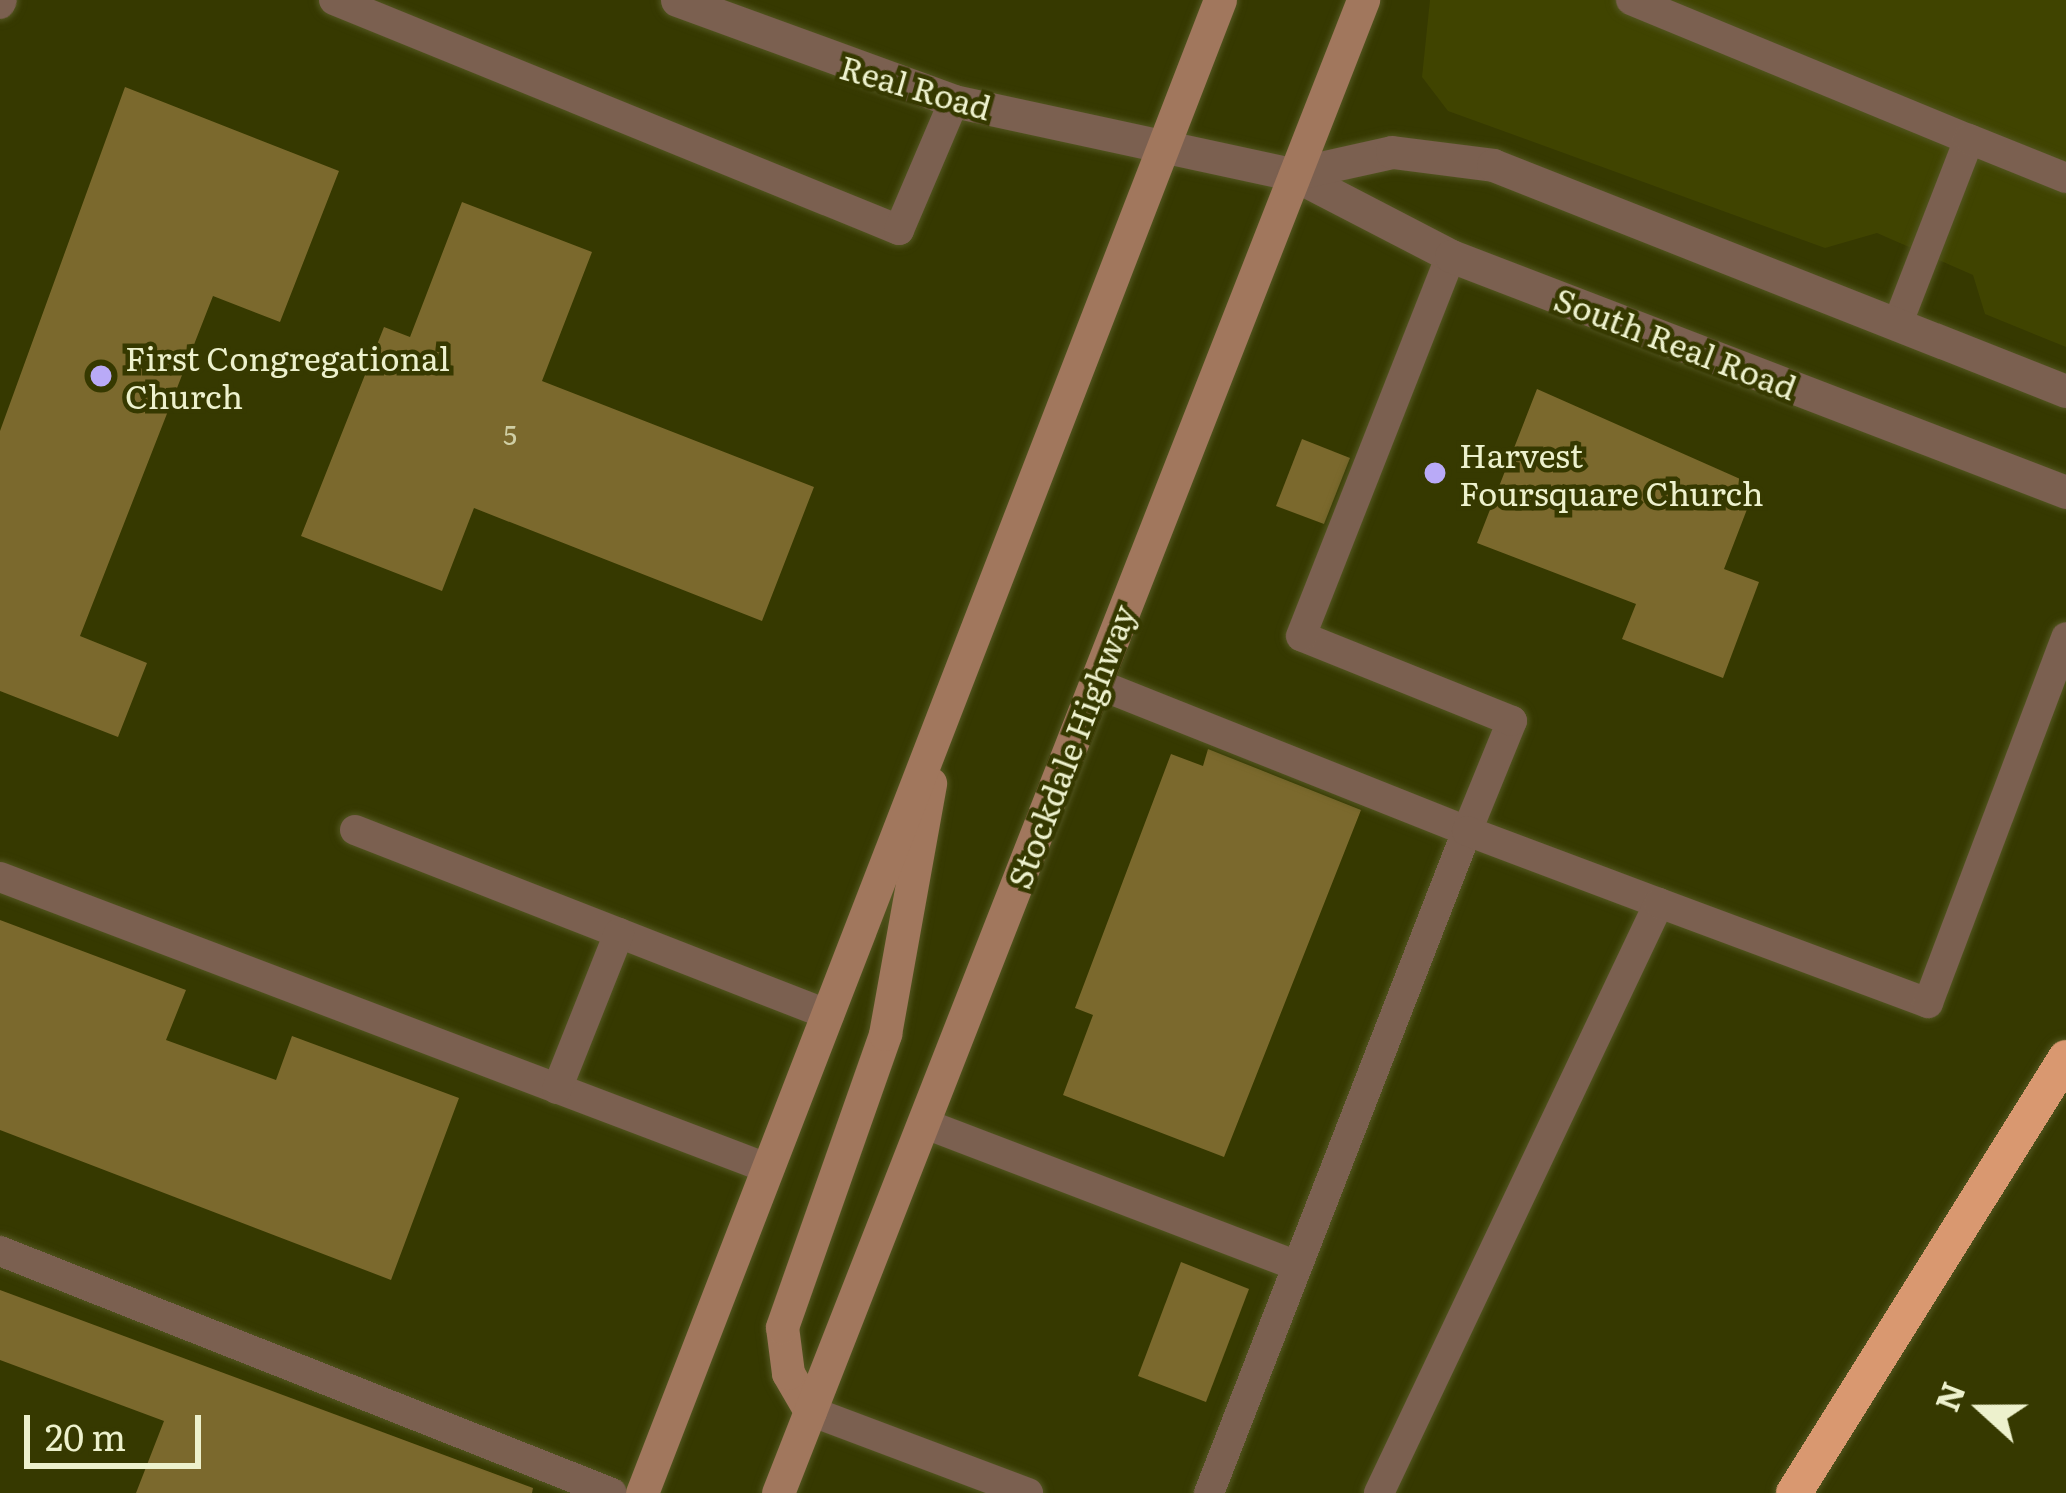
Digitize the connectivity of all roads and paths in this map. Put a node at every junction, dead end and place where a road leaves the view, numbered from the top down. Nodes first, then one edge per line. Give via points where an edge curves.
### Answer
1 (334, 0) edge
2 (676, 0) edge
3 (1220, 0) edge
4 (1363, 0) edge
5 (1631, 0) edge
6 (415, 15) edge
7 (955, 101) junction
8 (1970, 140) junction
9 (1164, 145) junction
10 (1293, 174) junction
11 (2066, 178) edge
12 (1451, 256) junction
13 (1897, 325) junction
14 (2066, 391) edge
15 (2066, 492) edge
16 (2066, 637) edge
17 (1095, 683) junction
18 (936, 734) junction
19 (356, 830) dead end
20 (1467, 831) junction
21 (0, 877) edge
22 (1659, 903) junction
23 (619, 933) junction
24 (829, 1016) junction
25 (2066, 1058) edge
26 (557, 1089) junction
27 (923, 1123) junction
28 (767, 1168) junction
29 (0, 1251) edge
30 (1297, 1266) junction
31 (810, 1411) junction
32 (612, 1493) edge
33 (642, 1493) edge
34 (778, 1493) edge
35 (1028, 1493) edge
36 (1209, 1493) edge
37 (1379, 1493) edge
38 (1794, 1493) edge

1 - 6 lane
2 - 7 street, Real Road
3 - 9 main road
4 - 10 main road, Stockdale Highway
5 - 8 lane
6 - 7 lane via 899,230
7 - 9 street, Real Road
8 - 11 lane
8 - 13 lane
9 - 10 street, South Real Road
9 - 18 main road
10 - 12 street, South Real Road
10 - 13 street, South Real Road via 1392,152 1493,165
10 - 17 main road, Stockdale Highway
12 - 15 street, South Real Road
12 - 20 lane via 1301,636 1512,721
13 - 14 street, South Real Road
16 - 22 lane via 1928,1003
17 - 20 lane
17 - 27 main road, Stockdale Highway
18 - 24 main road
18 - 31 main road via 885,1034 782,1327 788,1373
19 - 23 lane
20 - 22 lane
20 - 30 lane
21 - 26 lane
22 - 37 lane
23 - 24 lane
23 - 26 lane
24 - 28 main road
25 - 38 highway
26 - 28 lane
27 - 30 lane
27 - 31 main road, Stockdale Highway
28 - 33 main road
29 - 32 lane
30 - 36 lane
31 - 34 main road, Stockdale Highway
31 - 35 lane

